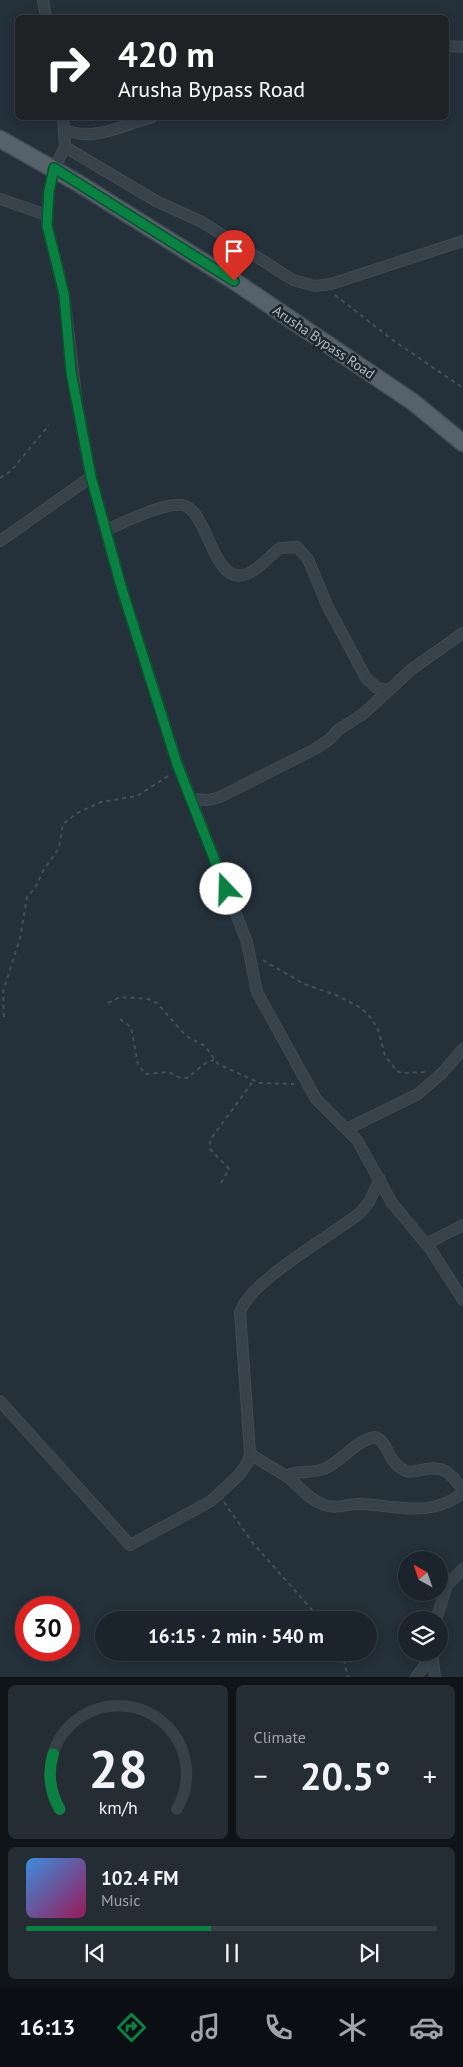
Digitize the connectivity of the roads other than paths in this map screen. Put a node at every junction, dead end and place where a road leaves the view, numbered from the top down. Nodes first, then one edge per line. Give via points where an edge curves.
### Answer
1 (43, 0) edge
2 (46, 15) edge
3 (449, 46) edge
4 (463, 47) edge
5 (63, 120) edge
6 (144, 120) edge
7 (64, 130) junction
8 (0, 139) edge
9 (64, 147) junction
10 (54, 168) junction
11 (0, 199) edge
12 (48, 215) junction
13 (463, 241) edge
14 (463, 443) edge
15 (91, 477) junction
16 (106, 530) junction
17 (0, 541) edge
18 (463, 633) edge
19 (389, 690) junction
20 (191, 799) junction
21 (463, 1049) edge
22 (347, 1129) junction
23 (380, 1179) junction
24 (463, 1225) edge
25 (426, 1244) junction
26 (463, 1300) edge
27 (0, 1401) edge
28 (250, 1453) junction
29 (286, 1476) junction
30 (463, 1488) edge
31 (463, 1493) edge
32 (463, 1569) edge
33 (439, 1611) edge
34 (427, 1661) edge
35 (432, 1661) edge
36 (416, 1677) edge
37 (435, 1677) edge

1 - 2 street
3 - 4 street
5 - 7 street
6 - 7 street via 89,136
7 - 9 street
8 - 10 main road, Arusha Bypass Road
9 - 10 street
9 - 13 street via 148,196 202,222 293,280 315,286 369,273
10 - 12 street
10 - 14 main road, Arusha Bypass Road via 234,281 413,402
11 - 12 street
12 - 15 street via 49,233 64,294 71,372
15 - 16 street
15 - 17 street
16 - 19 street via 160,509 184,505 198,517 220,561 228,571 237,575 246,575 259,567 280,548 297,547 308,559 327,605 366,678 377,688
16 - 20 street via 177,764
18 - 19 street via 412,669
19 - 20 street via 363,714 316,748 220,797
20 - 22 street via 250,952 253,984 309,1089 325,1111
21 - 22 street via 418,1094
22 - 23 street
23 - 25 street via 392,1203
23 - 28 street via 360,1213 257,1286 242,1304
24 - 25 street
25 - 26 street
27 - 28 street via 130,1544 211,1501 240,1475
28 - 29 street
29 - 30 street via 295,1471 327,1468 360,1442 375,1436 383,1442 392,1461 404,1470 415,1472 429,1467 444,1470
29 - 31 street via 310,1498 324,1506 334,1507 357,1504 417,1510 440,1505
32 - 33 street via 447,1586
34 - 36 street
35 - 37 street

